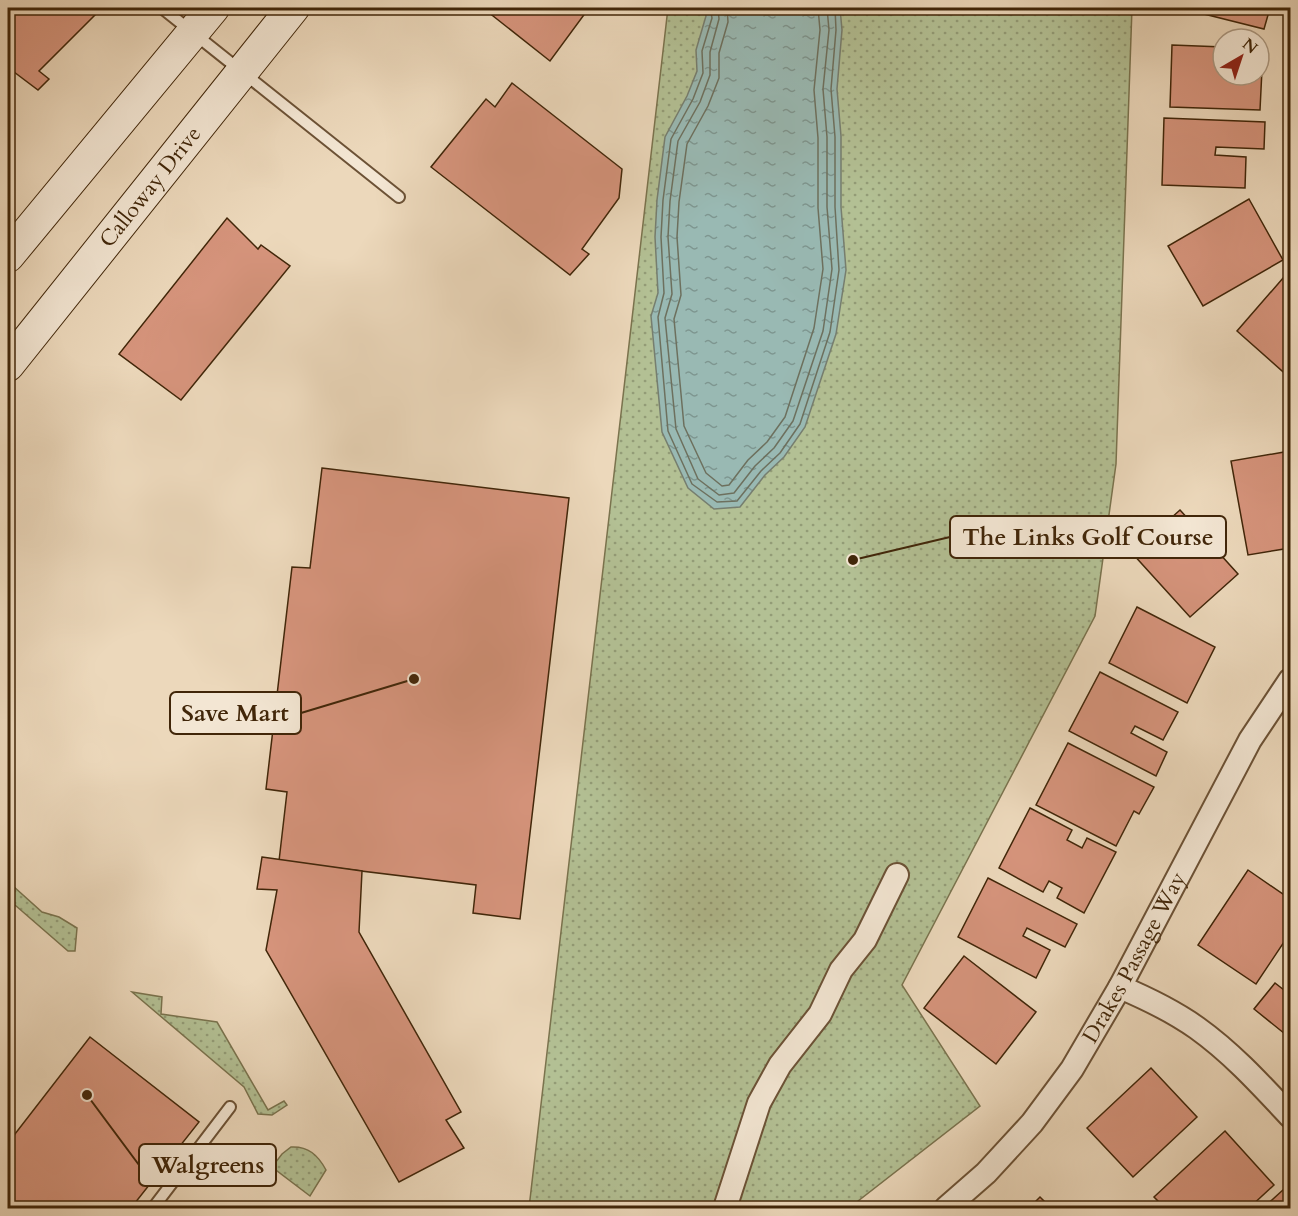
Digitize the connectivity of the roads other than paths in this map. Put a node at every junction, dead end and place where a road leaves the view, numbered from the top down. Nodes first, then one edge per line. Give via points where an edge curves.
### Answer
1 (162, 8) edge
2 (213, 8) edge
3 (293, 8) edge
4 (193, 32) junction
5 (242, 71) junction
6 (399, 197) dead end
7 (8, 256) edge
8 (8, 365) edge
9 (1290, 680) edge
10 (897, 875) dead end
11 (1120, 987) junction
12 (230, 1107) dead end
13 (1290, 1116) edge
14 (153, 1209) edge
15 (725, 1209) edge
16 (946, 1209) edge

1 - 4 lane
2 - 4 main road
3 - 5 main road, Calloway Drive
4 - 5 lane
4 - 7 main road
5 - 6 lane
5 - 8 main road, Calloway Drive
9 - 11 street, Drakes Passage Way via 1250,740
10 - 15 street via 865,940 841,970 820,1014 780,1065 759,1103
11 - 13 street via 1153,1001 1197,1028 1238,1061
11 - 16 street, Drakes Passage Way via 1072,1069 1032,1123
12 - 14 lane

